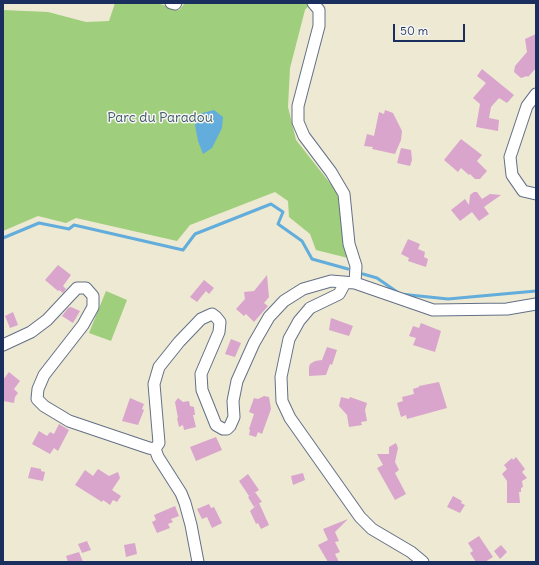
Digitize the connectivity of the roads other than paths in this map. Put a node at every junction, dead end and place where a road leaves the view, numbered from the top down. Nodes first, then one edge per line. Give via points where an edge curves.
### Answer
1 (171, 3) edge
2 (176, 3) edge
3 (313, 3) edge
4 (536, 94) edge
5 (536, 194) edge
6 (350, 283) junction
7 (536, 304) edge
8 (3, 344) edge
9 (155, 449) junction
10 (198, 562) edge
11 (423, 562) edge

1 - 2 street
3 - 6 street via 319,10 319,26 298,106 298,122 304,136 344,194 349,244 356,266
4 - 5 street via 528,106 510,157 512,175 523,191
6 - 7 street via 433,310 507,309
6 - 9 street via 332,281 303,289 284,301 269,317 236,380 234,417 227,429 216,425 202,390 201,374 219,332 220,322 212,314 201,319 159,367 154,384 159,443
6 - 11 street via 339,294 310,308 299,321 289,339 281,377 282,401 290,418 360,517 372,529
8 - 9 street via 31,332 47,320 77,288 86,288 93,296 93,307 83,325 44,375 38,388 38,399 44,406 69,421
9 - 10 street via 185,503 192,525

